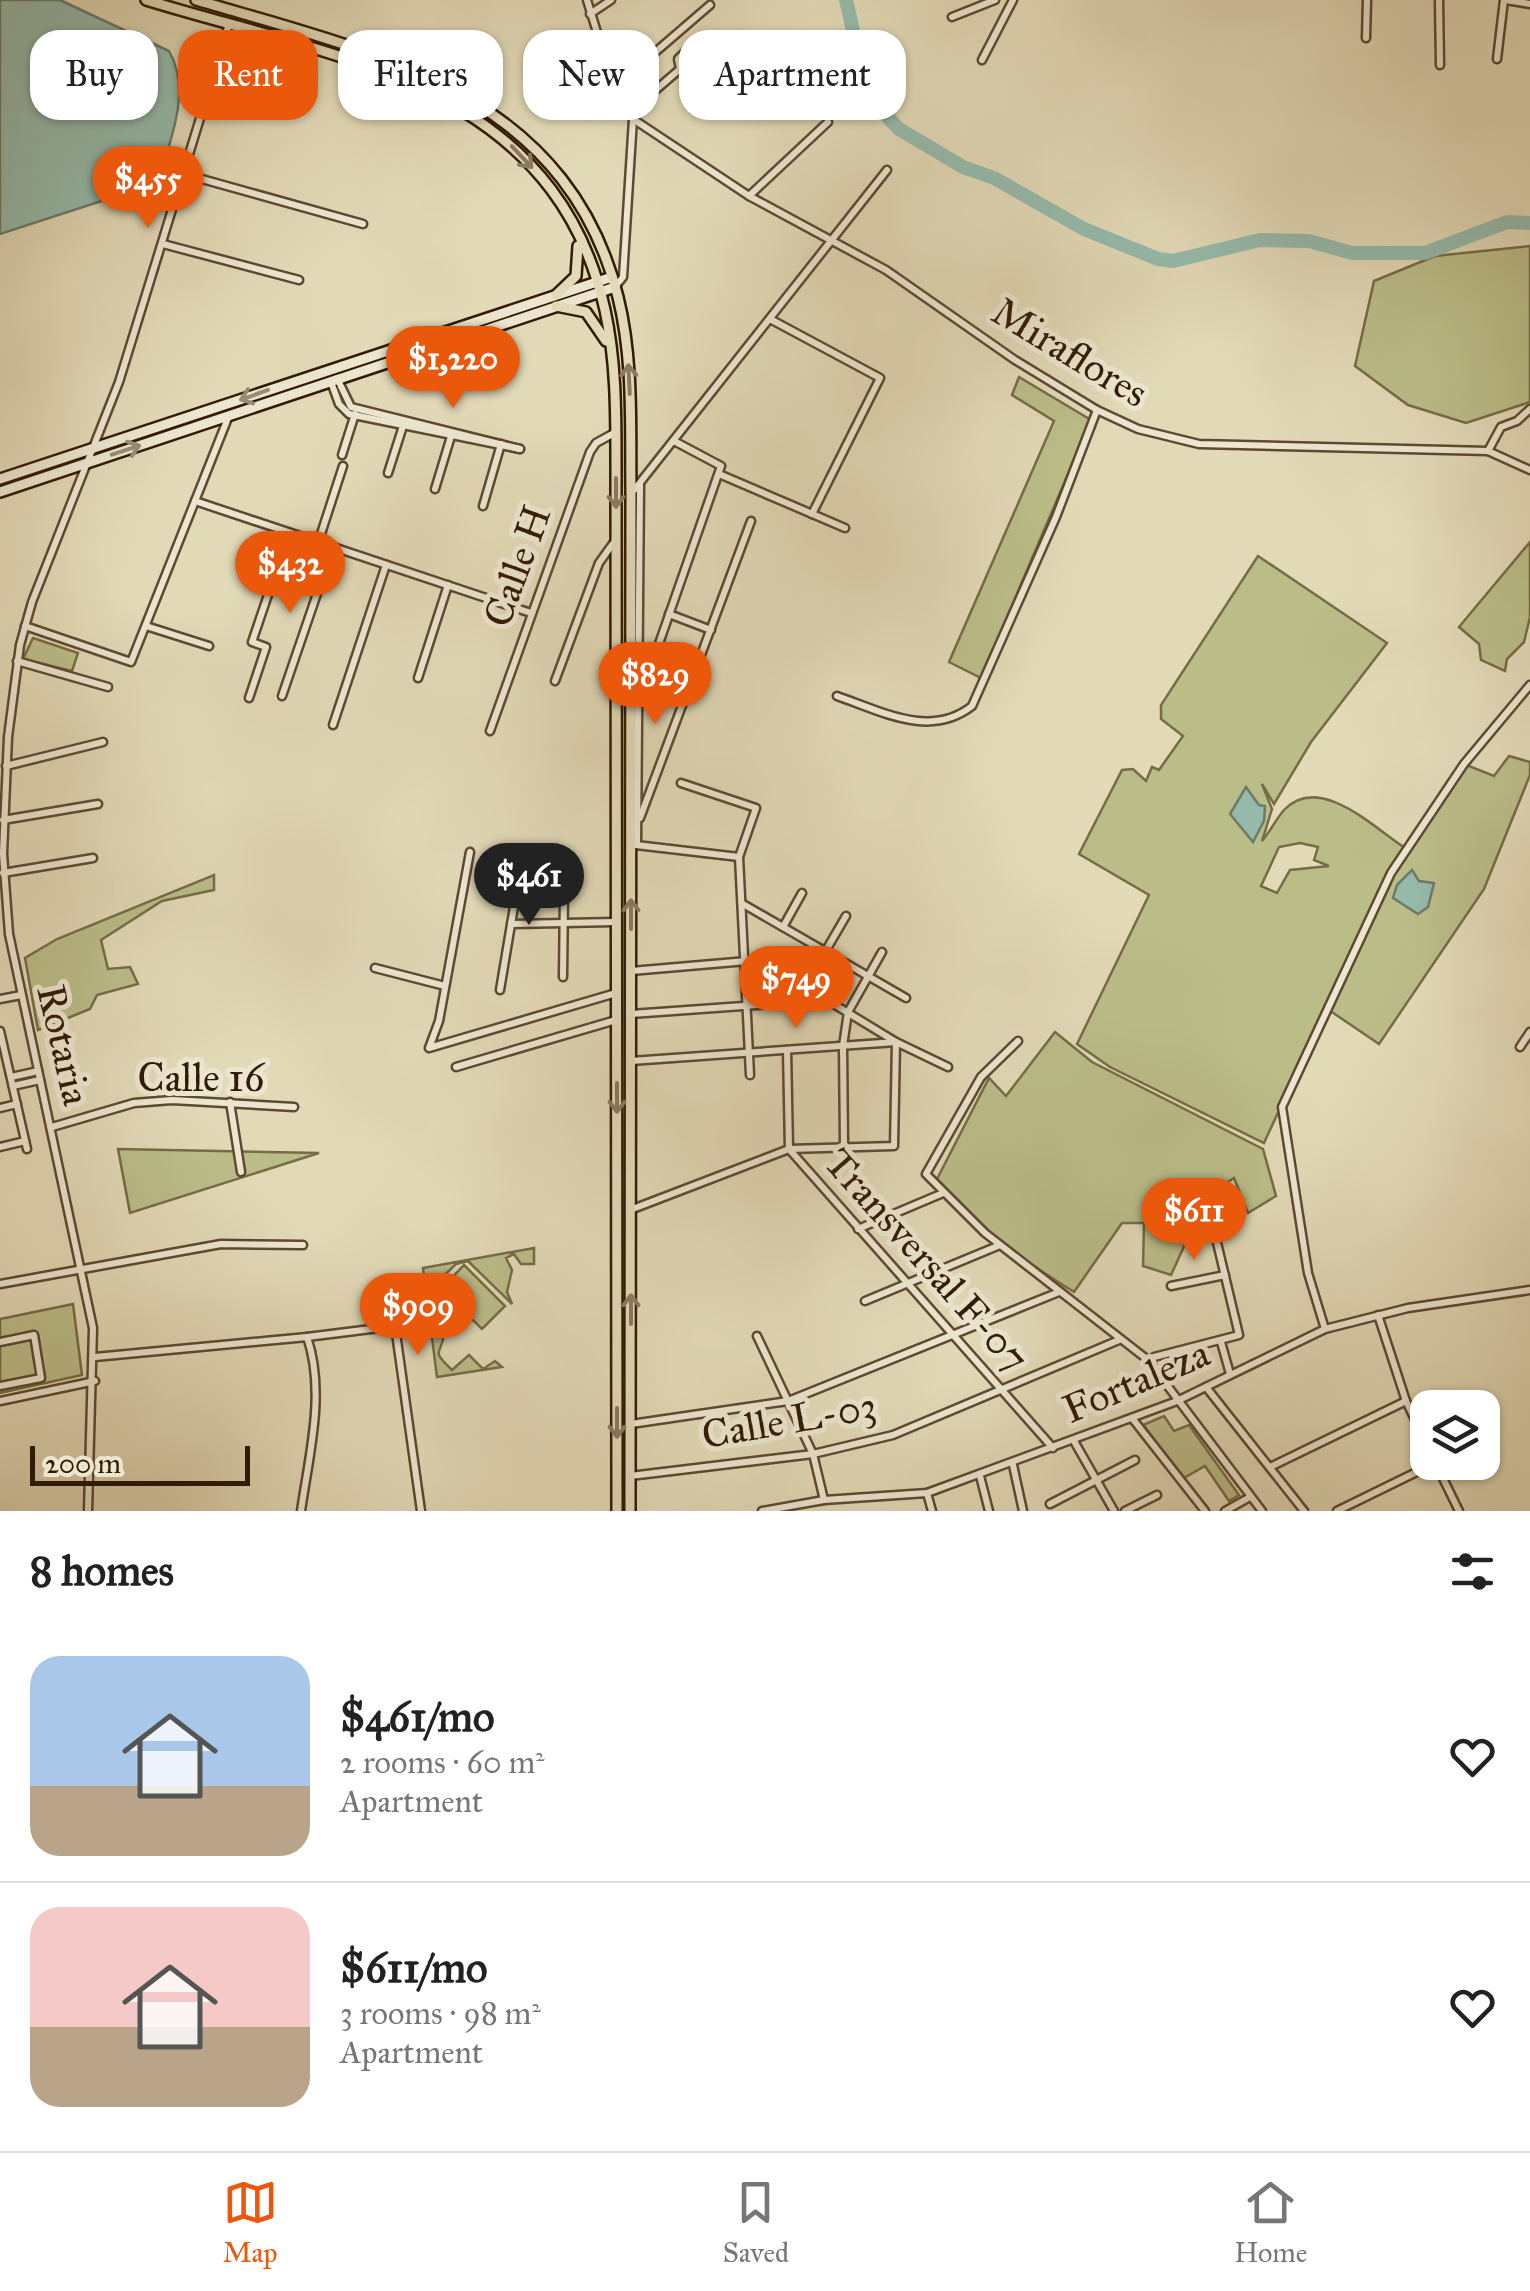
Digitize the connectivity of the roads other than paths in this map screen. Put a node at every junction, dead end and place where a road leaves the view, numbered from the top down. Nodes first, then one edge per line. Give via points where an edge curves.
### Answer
1 (146, 0) edge
2 (196, 0) edge
3 (587, 0) edge
4 (611, 0) edge
5 (995, 0) edge
6 (1013, 0) edge
7 (1367, 0) edge
8 (1439, 0) edge
9 (1505, 0) edge
10 (1530, 4) edge
11 (710, 5) dead end
12 (240, 7) edge
13 (590, 14) junction
14 (952, 18) dead end
15 (229, 24) junction
16 (596, 30) edge
17 (1366, 38) dead end
18 (659, 49) edge
19 (1497, 58) dead end
20 (982, 60) dead end
21 (1440, 64) dead end
22 (679, 70) edge
23 (659, 90) edge
24 (631, 120) edge
25 (637, 120) edge
26 (828, 122) dead end
27 (887, 170) dead end
28 (184, 174) junction
29 (750, 196) junction
30 (364, 224) dead end
31 (574, 229) junction
32 (829, 241) junction
33 (163, 244) junction
34 (299, 280) dead end
35 (614, 282) junction
36 (598, 287) junction
37 (556, 300) junction
38 (770, 320) junction
39 (612, 365) junction
40 (334, 378) junction
41 (1530, 408) edge
42 (1097, 410) junction
43 (356, 412) junction
44 (228, 418) junction
45 (403, 422) junction
46 (616, 432) junction
47 (452, 433) junction
48 (674, 441) junction
49 (96, 446) junction
50 (1488, 451) junction
51 (342, 455) dead end
52 (90, 462) junction
53 (343, 466) dead end
54 (1530, 470) edge
55 (388, 473) dead end
56 (719, 474) junction
57 (0, 479) edge
58 (640, 483) junction
59 (435, 489) dead end
60 (0, 492) edge
61 (631, 494) junction
62 (195, 501) junction
63 (483, 506) dead end
64 (812, 514) junction
65 (751, 521) dead end
66 (845, 528) dead end
67 (290, 533) junction
68 (617, 538) junction
69 (318, 542) junction
70 (333, 548) junction
71 (600, 562) junction
72 (616, 564) junction
73 (386, 565) junction
74 (448, 585) junction
75 (532, 613) junction
76 (668, 614) junction
77 (25, 626) junction
78 (146, 626) junction
79 (711, 630) junction
80 (209, 646) dead end
81 (654, 657) junction
82 (635, 659) junction
83 (17, 661) junction
84 (418, 678) dead end
85 (647, 678) dead end
86 (555, 681) dead end
87 (1530, 686) edge
88 (108, 687) dead end
89 (282, 696) dead end
90 (836, 696) dead end
91 (249, 698) dead end
92 (333, 725) dead end
93 (490, 731) dead end
94 (104, 742) dead end
95 (6, 766) junction
96 (681, 782) dead end
97 (98, 804) dead end
98 (3, 820) junction
99 (638, 822) junction
100 (633, 843) junction
101 (470, 852) dead end
102 (739, 857) junction
103 (93, 858) dead end
104 (522, 860) dead end
105 (3, 873) junction
106 (564, 893) dead end
107 (802, 893) dead end
108 (742, 903) junction
109 (846, 916) dead end
110 (616, 922) junction
111 (564, 923) junction
112 (512, 924) junction
113 (782, 927) junction
114 (0, 933) edge
115 (10, 934) junction
116 (825, 952) junction
117 (882, 952) dead end
118 (747, 961) junction
119 (375, 968) dead end
120 (632, 971) junction
121 (563, 976) dead end
122 (869, 977) junction
123 (445, 986) junction
124 (500, 990) dead end
125 (617, 993) junction
126 (21, 995) junction
127 (906, 998) dead end
128 (0, 999) edge
129 (826, 1000) junction
130 (748, 1006) junction
131 (848, 1012) junction
132 (632, 1014) junction
133 (617, 1019) junction
134 (0, 1031) edge
135 (1530, 1032) edge
136 (1018, 1041) dead end
137 (896, 1042) junction
138 (631, 1044) junction
139 (617, 1045) junction
140 (843, 1046) junction
141 (1520, 1047) dead end
142 (787, 1050) junction
143 (749, 1052) junction
144 (3, 1060) edge
145 (631, 1061) junction
146 (456, 1067) dead end
147 (948, 1067) dead end
148 (39, 1075) junction
149 (750, 1075) dead end
150 (12, 1081) junction
151 (230, 1102) junction
152 (17, 1104) junction
153 (0, 1108) edge
154 (294, 1108) dead end
155 (52, 1127) junction
156 (0, 1147) edge
157 (844, 1147) junction
158 (789, 1149) junction
159 (241, 1172) dead end
160 (943, 1193) junction
161 (630, 1210) junction
162 (858, 1229) junction
163 (1214, 1230) dead end
164 (303, 1245) dead end
165 (1000, 1245) junction
166 (84, 1269) junction
167 (1224, 1274) junction
168 (0, 1284) edge
169 (907, 1284) junction
170 (1171, 1286) dead end
171 (1530, 1290) edge
172 (1059, 1292) junction
173 (865, 1302) dead end
174 (1378, 1315) junction
175 (1325, 1328) junction
176 (756, 1336) dead end
177 (956, 1336) junction
178 (307, 1337) junction
179 (1120, 1339) junction
180 (0, 1342) edge
181 (1220, 1342) junction
182 (1154, 1356) dead end
183 (95, 1357) junction
184 (1230, 1374) junction
185 (95, 1381) junction
186 (0, 1386) edge
187 (1206, 1387) junction
188 (1003, 1390) junction
189 (1179, 1400) junction
190 (0, 1401) edge
191 (788, 1401) junction
192 (1406, 1401) junction
193 (1410, 1409) edge
194 (1132, 1418) junction
195 (631, 1424) junction
196 (1074, 1440) junction
197 (1054, 1448) junction
198 (813, 1454) junction
199 (1134, 1460) dead end
200 (1013, 1464) junction
201 (1270, 1468) junction
202 (1410, 1475) edge
203 (630, 1476) junction
204 (980, 1476) junction
205 (1444, 1480) edge
206 (1096, 1481) junction
207 (927, 1493) junction
208 (1157, 1495) dead end
209 (1250, 1496) junction
210 (824, 1500) junction
211 (1050, 1504) dead end
212 (790, 1508) edge
213 (88, 1511) edge
214 (301, 1511) edge
215 (421, 1511) edge
216 (617, 1511) edge
217 (630, 1511) edge
218 (762, 1511) edge
219 (932, 1511) edge
220 (989, 1511) edge
221 (1023, 1511) edge
222 (1114, 1511) edge
223 (1125, 1511) edge
224 (1205, 1511) edge
225 (1225, 1511) edge
226 (1262, 1511) edge
227 (1304, 1511) edge
228 (1337, 1511) edge
229 (1459, 1511) edge

1 - 15 main road
2 - 12 main road
3 - 13 street
4 - 13 street
5 - 14 street
6 - 20 street
7 - 17 street
8 - 21 street
9 - 10 street
9 - 19 street
11 - 18 street
12 - 35 main road via 404,64 495,113 560,178
13 - 16 street
15 - 28 street, Rotaria
15 -> 31 main road via 376,68 443,96 514,148
22 - 23 street
24 - 35 street via 623,276
25 - 29 street, Miraflores
26 - 29 street
27 - 32 street
28 - 30 street
28 - 33 street, Rotaria
29 - 32 street, Miraflores
31 - 36 main road
31 - 37 main road via 578,268
32 - 38 street
32 - 42 street, Miraflores via 895,276
33 - 34 street
33 - 49 street, Rotaria
35 - 36 main road
61 -> 35 main road via 628,362
36 - 37 main road
36 - 39 main road
37 - 39 main road via 592,316
37 - 40 main road
37 -> 49 main road
38 - 48 street
38 - 64 street via 880,378
39 - 46 main road
40 - 43 street via 341,407
40 - 44 main road
41 - 50 street via 1501,427
42 - 50 street, Miraflores via 1157,436 1199,444
42 - 90 street via 972,706 950,720 922,723
43 - 45 street
43 - 51 street
52 -> 44 main road
44 - 62 street
45 - 47 street
45 - 55 street
46 -> 68 main road
46 - 75 street, Calle H via 590,452
47 - 59 street
47 - 63 street via 500,444
48 - 56 street via 721,466
48 - 58 street
49 - 52 street, Rotaria
49 - 57 main road
50 - 54 street, Miraflores
52 - 60 main road
52 - 77 street, Rotaria
53 - 69 street
56 - 64 street
56 - 76 street
58 - 61 street
58 - 82 street
61 - 82 main road
62 - 67 street
62 - 78 street
64 - 66 street
65 - 79 street
67 - 69 street
67 - 91 street via 252,642 266,646
68 - 71 street
68 - 72 main road
69 - 70 street
70 - 73 street
70 - 89 street
71 - 72 street
71 - 86 street
72 - 110 main road
73 - 74 street
73 - 92 street
74 - 75 street
74 - 84 street
75 - 93 street, Calle H
76 - 79 street
76 - 81 street
77 - 78 street via 131,662
77 - 83 street, Rotaria
78 - 80 street
79 - 99 street
81 - 82 street
81 - 85 street
82 - 99 street
82 - 100 main road
83 - 88 street
83 - 95 street, Rotaria
87 - 175 street via 1464,764 1391,873 1282,1116 1308,1273
94 - 95 street
95 - 98 street, Rotaria
96 - 102 street via 756,808
97 - 98 street
98 - 105 street, Rotaria
99 - 100 street
100 - 102 street
120 -> 100 main road
101 - 123 street
102 - 108 street
103 - 105 street
104 - 112 street
105 - 115 street, Rotaria
106 - 111 street
107 - 113 street
108 - 113 street
108 - 118 street
109 - 116 street
110 - 111 street
110 - 125 main road
111 - 112 street
111 - 121 street
112 - 124 street
113 - 116 street
114 - 115 street
115 - 126 street, Rotaria
116 - 122 street
117 - 122 street
118 - 120 street
118 - 129 street
118 - 130 street
119 - 123 street
120 - 132 main road
122 - 127 street
122 - 131 street
123 - 125 street via 429,1048
125 - 133 main road
126 - 128 street
126 - 148 street, Rotaria
129 - 130 street
129 - 131 street
130 - 132 street
130 - 143 street
131 - 137 street
131 - 140 street
132 - 138 main road
133 - 139 main road
133 - 146 street
134 - 144 street
135 - 141 street
136 - 160 street via 980,1077 926,1174
137 - 140 street
137 - 147 street
137 - 157 street via 894,1146
138 - 139 main road
138 - 145 main road
139 -> 216 main road
140 - 142 street
140 - 157 street
142 - 143 street
142 - 158 street
143 - 145 street
143 - 149 street
144 - 150 street
145 - 161 main road
148 - 150 street
148 - 155 street, Rotaria
150 - 152 street
151 - 154 street, Calle 16
151 - 155 street, Calle 16 via 134,1103
151 - 159 street
152 - 153 street
152 - 156 street via 26,1145
155 - 166 street, Rotaria
157 - 158 street
158 - 161 street, Transversal F-07
158 - 162 street, Transversal F-07
160 - 162 street
160 - 165 street
195 -> 161 main road
162 - 169 street, Transversal F-07
163 - 167 street
164 - 166 street via 221,1244
165 - 169 street
165 - 172 street
166 - 168 street
166 - 183 street, Rotaria
167 - 170 street
167 - 181 street via 1239,1336
169 - 173 street
169 - 177 street, Transversal F-07
171 - 174 street, Fortaleza
172 - 177 street
172 - 179 street
174 - 175 street, Fortaleza
174 - 192 street
175 - 184 street, Fortaleza
176 - 191 street
177 - 188 street, Transversal F-07
177 - 191 street
178 - 183 street
178 - 214 street via 316,1400
178 - 215 street via 396,1326
179 - 188 street, Calle L-03
179 - 189 street via 1148,1360
180 - 186 street via 34,1335 41,1378
181 - 182 street
181 - 184 street
183 - 185 street, Rotaria
184 - 187 street, Fortaleza
185 - 190 street
185 - 213 street, Rotaria
187 - 189 street, Fortaleza
187 - 201 street
188 - 197 street, Transversal F-07
188 - 198 street, Calle L-03 via 893,1435
189 - 194 street, Fortaleza
189 - 209 street
191 - 195 street
191 - 198 street
192 - 193 street
192 - 201 street
194 - 196 street, Fortaleza
194 - 224 street
195 - 203 main road
196 - 197 street, Fortaleza
196 - 206 street
197 - 200 street, Fortaleza
198 - 203 street, Calle L-03
198 - 210 street
199 - 206 street
200 - 204 street, Fortaleza
200 - 221 street
201 - 227 street
202 - 228 street
203 - 217 main road
204 - 207 street, Fortaleza
204 - 220 street
205 - 229 street
206 - 211 street
206 - 222 street
207 - 210 street, Fortaleza
207 - 219 street
208 - 223 street
209 - 225 street
209 - 226 street
210 - 212 street, Fortaleza
212 - 218 street, Fortaleza

